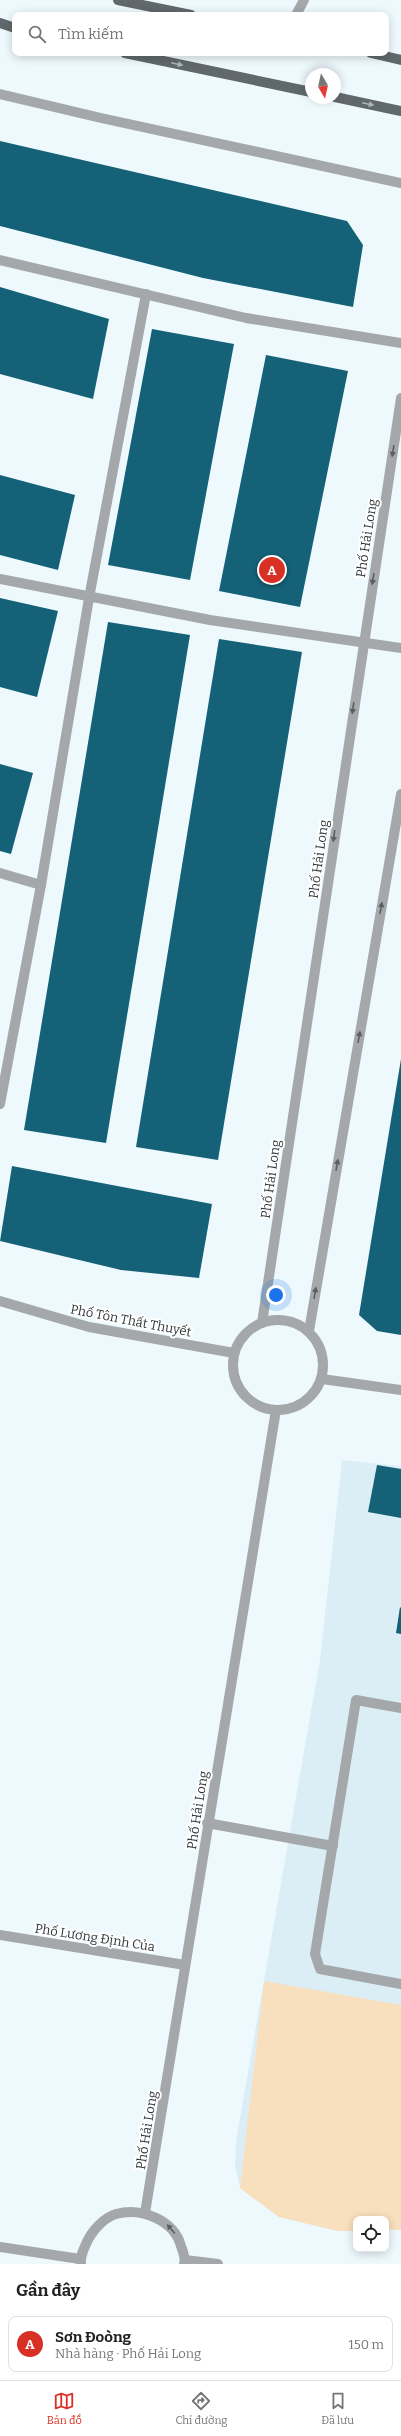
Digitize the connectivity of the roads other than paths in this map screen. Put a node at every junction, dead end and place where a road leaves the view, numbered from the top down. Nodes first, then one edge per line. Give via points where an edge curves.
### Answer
1 (118, 0) edge
2 (304, 0) edge
3 (176, 12) edge
4 (298, 12) edge
5 (0, 23) edge
6 (12, 27) edge
7 (139, 56) edge
8 (384, 56) edge
9 (401, 60) edge
10 (305, 91) edge
11 (0, 94) edge
12 (341, 98) edge
13 (401, 111) edge
14 (401, 183) edge
15 (0, 260) edge
16 (146, 294) junction
17 (401, 343) edge
18 (401, 398) edge
19 (0, 579) edge
20 (89, 598) junction
21 (363, 642) junction
22 (401, 648) edge
23 (401, 794) edge
24 (0, 872) edge
25 (41, 885) junction
26 (0, 1104) edge
27 (0, 1301) edge
28 (262, 1323) junction
29 (309, 1331) junction
30 (234, 1353) junction
31 (322, 1379) junction
32 (401, 1390) edge
33 (276, 1410) junction
34 (401, 1708) edge
35 (208, 1823) junction
36 (333, 1846) junction
37 (0, 1935) edge
38 (185, 1965) junction
39 (401, 1984) edge
40 (145, 2213) junction
41 (0, 2247) edge
42 (80, 2261) edge
43 (185, 2262) edge
44 (218, 2264) edge

1 - 3 main road
2 - 4 street
5 - 6 main road
7 -> 10 main road
8 - 9 main road
11 - 14 street
12 -> 13 main road
15 - 16 street
16 - 17 street via 246,318
16 - 20 street
18 -> 21 street, Phố Hải Long
19 - 20 street
20 - 21 street via 210,620
20 - 25 street
21 - 22 street
21 -> 28 street, Phố Hải Long
29 -> 23 street
24 - 25 street
25 - 26 street
27 - 30 street, Phố Tôn Thất Thuyết via 89,1328
28 - 29 street via 278,1320 294,1323
28 - 30 street via 240,1340
29 - 31 street via 319,1345 322,1356
30 - 33 street via 232,1369 237,1385 246,1398 260,1407
31 - 32 street
31 - 33 street via 315,1392 304,1402 291,1409
33 - 35 street, Phố Hải Long
34 - 36 street via 356,1700
35 - 36 street
35 - 38 street, Phố Hải Long
36 - 39 street via 315,1954 320,1969
37 - 38 street, Phố Lương Định Của
38 - 40 street, Phố Hải Long
40 - 42 street via 116,2214 92,2231
43 -> 40 street via 179,2239 165,2222
41 - 42 street
43 - 44 street

